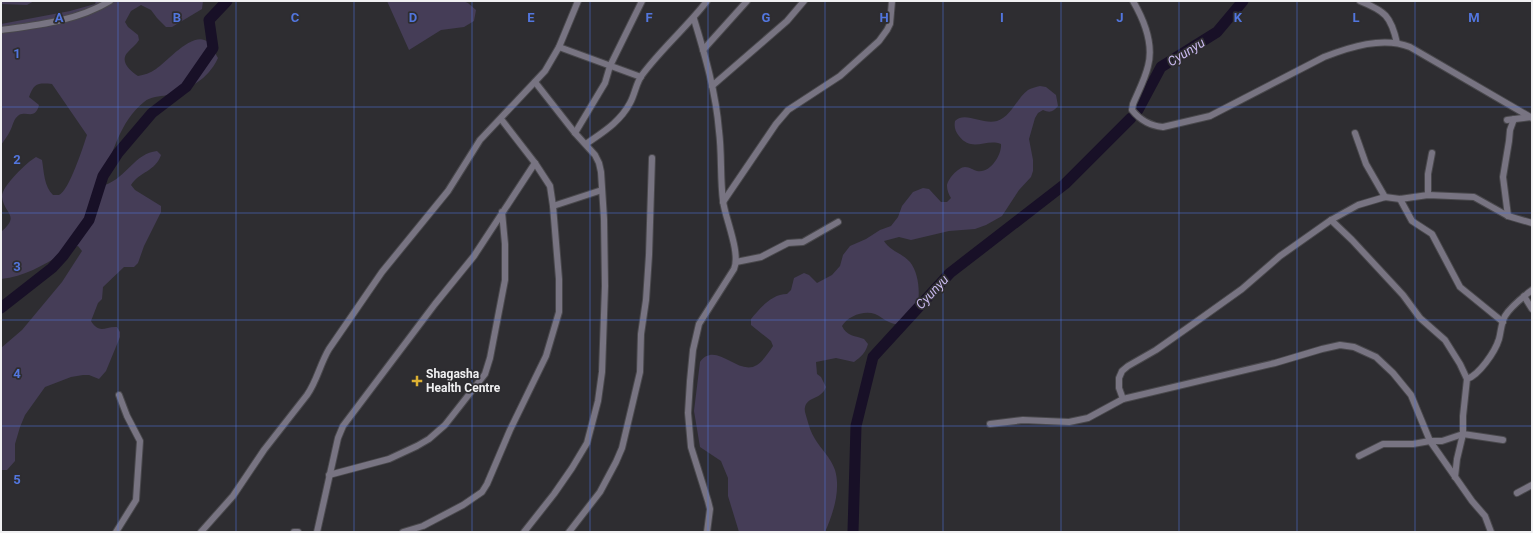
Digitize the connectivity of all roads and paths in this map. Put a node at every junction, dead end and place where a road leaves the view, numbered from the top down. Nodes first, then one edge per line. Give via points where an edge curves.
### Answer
1 (110, 1) edge
2 (578, 1) edge
3 (642, 1) edge
4 (708, 1) edge
5 (747, 1) edge
6 (804, 1) edge
7 (892, 1) edge
8 (1133, 1) edge
9 (1360, 1) edge
10 (694, 18) junction
11 (1, 30) edge
12 (1397, 42) junction
13 (559, 47) junction
14 (703, 50) junction
15 (610, 66) junction
16 (640, 76) junction
17 (535, 82) junction
18 (712, 86) junction
19 (1531, 117) edge
20 (1514, 118) junction
21 (501, 119) junction
22 (1507, 120) dead end
23 (575, 133) junction
24 (1355, 133) dead end
25 (586, 144) junction
26 (1432, 152) dead end
27 (652, 158) dead end
28 (535, 163) junction
29 (602, 190) junction
30 (1428, 195) junction
31 (1385, 197) junction
32 (1400, 199) junction
33 (723, 202) junction
34 (553, 206) junction
35 (502, 212) junction
36 (1508, 216) junction
37 (1331, 220) junction
38 (838, 222) dead end
39 (1532, 223) edge
40 (736, 262) junction
41 (1532, 290) edge
42 (1524, 296) junction
43 (1532, 308) edge
44 (1503, 322) junction
45 (1467, 379) junction
46 (119, 395) dead end
47 (1123, 399) junction
48 (990, 424) dead end
49 (1463, 434) junction
50 (1503, 440) dead end
51 (1430, 441) junction
52 (1360, 456) dead end
53 (329, 475) junction
54 (1455, 477) junction
55 (1532, 485) edge
56 (1517, 493) dead end
57 (116, 532) edge
58 (201, 532) edge
59 (294, 532) edge
60 (298, 532) edge
61 (317, 532) edge
62 (403, 532) edge
63 (524, 532) edge
64 (569, 532) edge
65 (707, 532) edge
66 (1491, 532) edge

1 - 11 street via 70,18
2 - 13 street
3 - 15 street
4 - 10 street
5 - 14 street
6 - 18 street via 787,21
7 - 33 street via 890,24 879,41 840,76 788,110
8 - 12 street via 1146,28 1149,59 1132,110 1158,127 1210,116 1324,57 1378,43
9 - 12 street via 1380,11 1390,20
10 - 14 street
10 - 16 street
12 - 19 street
13 - 15 street
13 - 17 street
14 - 18 street
15 - 16 street
15 - 23 street via 605,83
16 - 25 street via 631,102 620,120
17 - 21 street
17 - 23 street
18 - 33 street via 720,132
19 - 20 street
20 - 22 street
20 - 36 street via 1503,177
21 - 28 street
21 - 58 street via 480,140 448,191 382,272 329,349 307,395 264,450 233,496
23 - 25 street
24 - 31 street via 1366,164
25 - 29 street via 599,163
26 - 30 street
27 - 64 street via 649,255 640,372 622,448 616,462 600,492
28 - 34 street via 550,186
28 - 35 street
29 - 34 street
29 - 63 street via 605,286 602,372 598,401 587,443 580,456
30 - 32 street
30 - 36 street via 1474,197
31 - 32 street
31 - 37 street via 1358,205
32 - 44 street via 1412,220 1432,234 1460,287
33 - 40 street
34 - 62 street via 559,312 546,356 490,478 482,492 463,505 423,526
35 - 53 street via 474,256 343,426
35 - 53 street via 505,280 492,352 485,374 445,425 429,439 389,459
36 - 39 street
37 - 45 street via 1403,295 1420,318 1445,340
37 - 47 street via 1280,256 1242,289 1194,324 1122,371 1119,388
38 - 40 street via 804,242 788,243 761,257
40 - 65 street via 699,324 693,350 688,413 691,447 708,501
41 - 42 street
42 - 43 street
42 - 44 street via 1506,315
44 - 45 street via 1494,351 1478,372
45 - 49 street
46 - 57 street via 140,440 136,500
47 - 48 street via 1088,418 1069,422 1023,420
47 - 51 street via 1340,345 1354,347 1376,357 1393,373 1411,395
49 - 50 street
49 - 51 street via 1442,441
49 - 54 street
51 - 52 street via 1383,444
51 - 54 street
53 - 61 street
54 - 66 street via 1485,516
55 - 56 street
59 - 60 street

